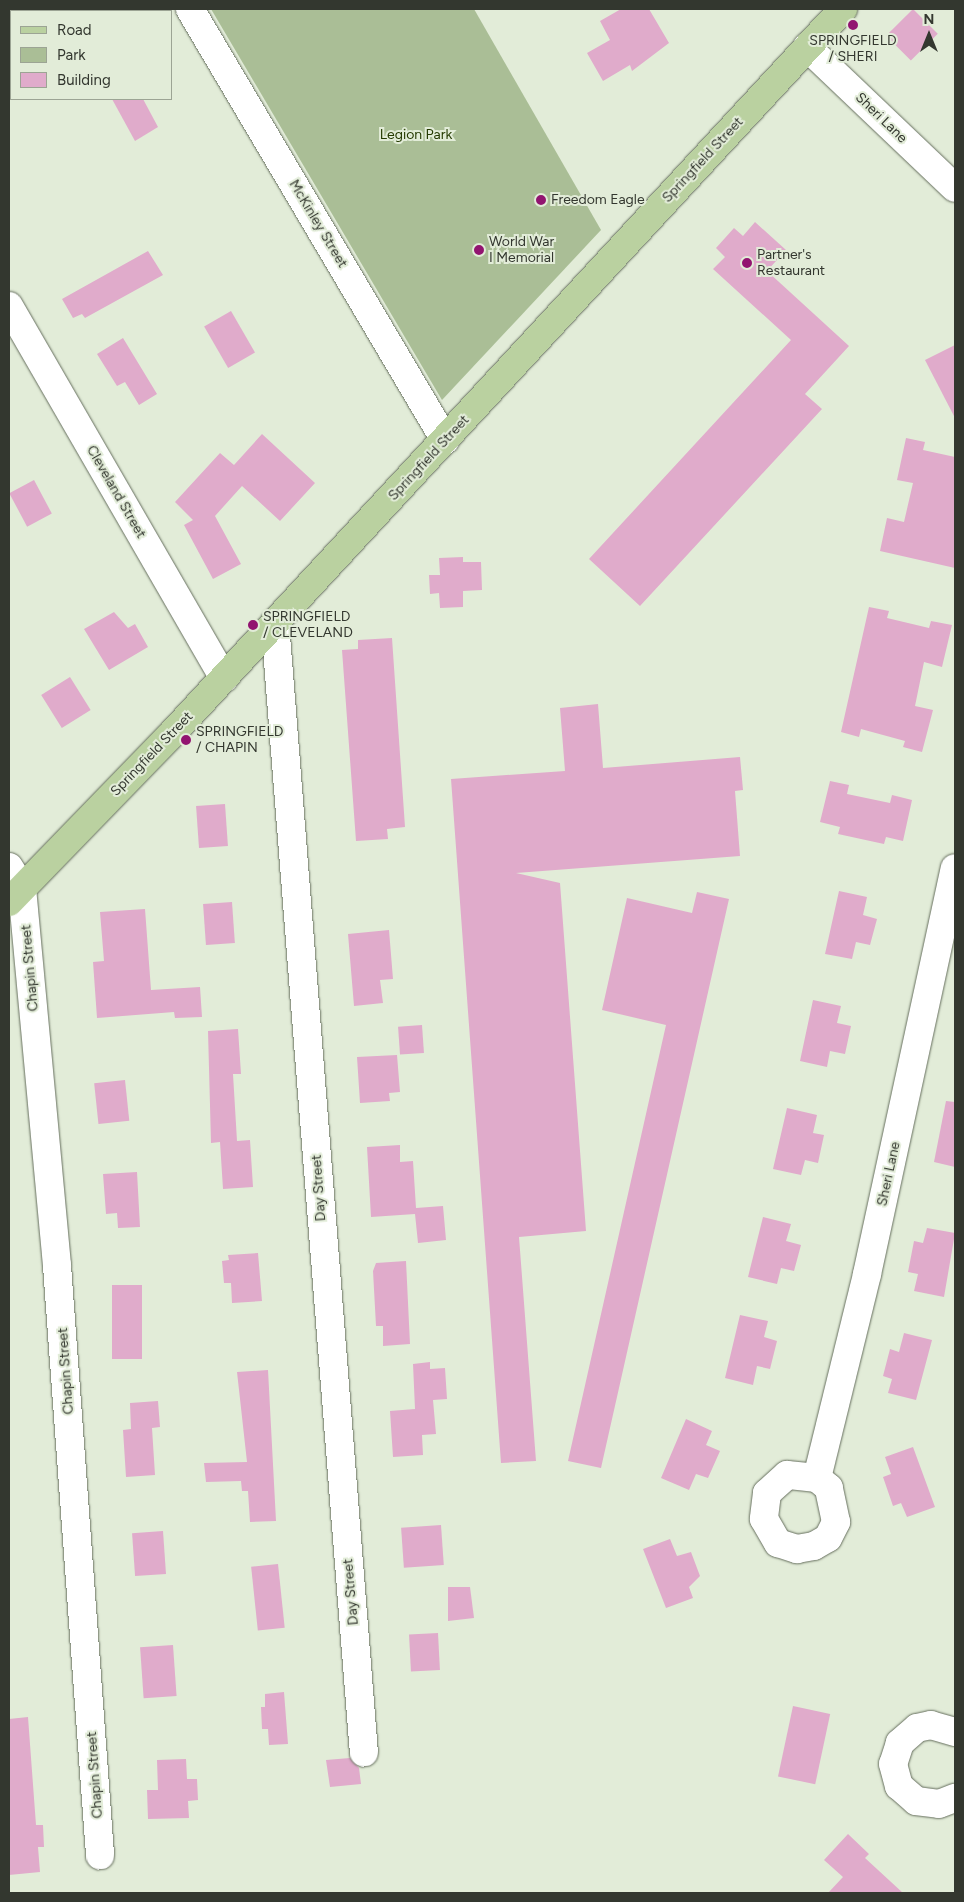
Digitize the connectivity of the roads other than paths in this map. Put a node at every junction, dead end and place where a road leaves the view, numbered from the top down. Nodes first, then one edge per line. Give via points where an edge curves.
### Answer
1 (190, 9) edge
2 (839, 10) edge
3 (807, 47) junction
4 (955, 188) edge
5 (9, 306) edge
6 (445, 440) junction
7 (276, 623) junction
8 (224, 678) junction
9 (955, 868) edge
10 (13, 886) edge
11 (817, 1478) dead end
12 (955, 1732) edge
13 (364, 1753) dead end
14 (955, 1798) edge
15 (100, 1855) dead end

1 - 6 street, McKinley Street
2 - 3 main road, Springfield Street
3 - 4 street, Sheri Lane
3 - 6 main road, Springfield Street
5 - 8 street, Cleveland Street
6 - 7 main road, Springfield Street
7 - 8 main road, Springfield Street
7 - 13 street, Day Street
8 - 10 main road, Springfield Street
9 - 11 street, Sheri Lane via 868,1274
10 - 15 street, Chapin Street via 59,1286
12 - 14 street via 932,1725 917,1728 900,1742 893,1764 899,1786 916,1801 939,1804

